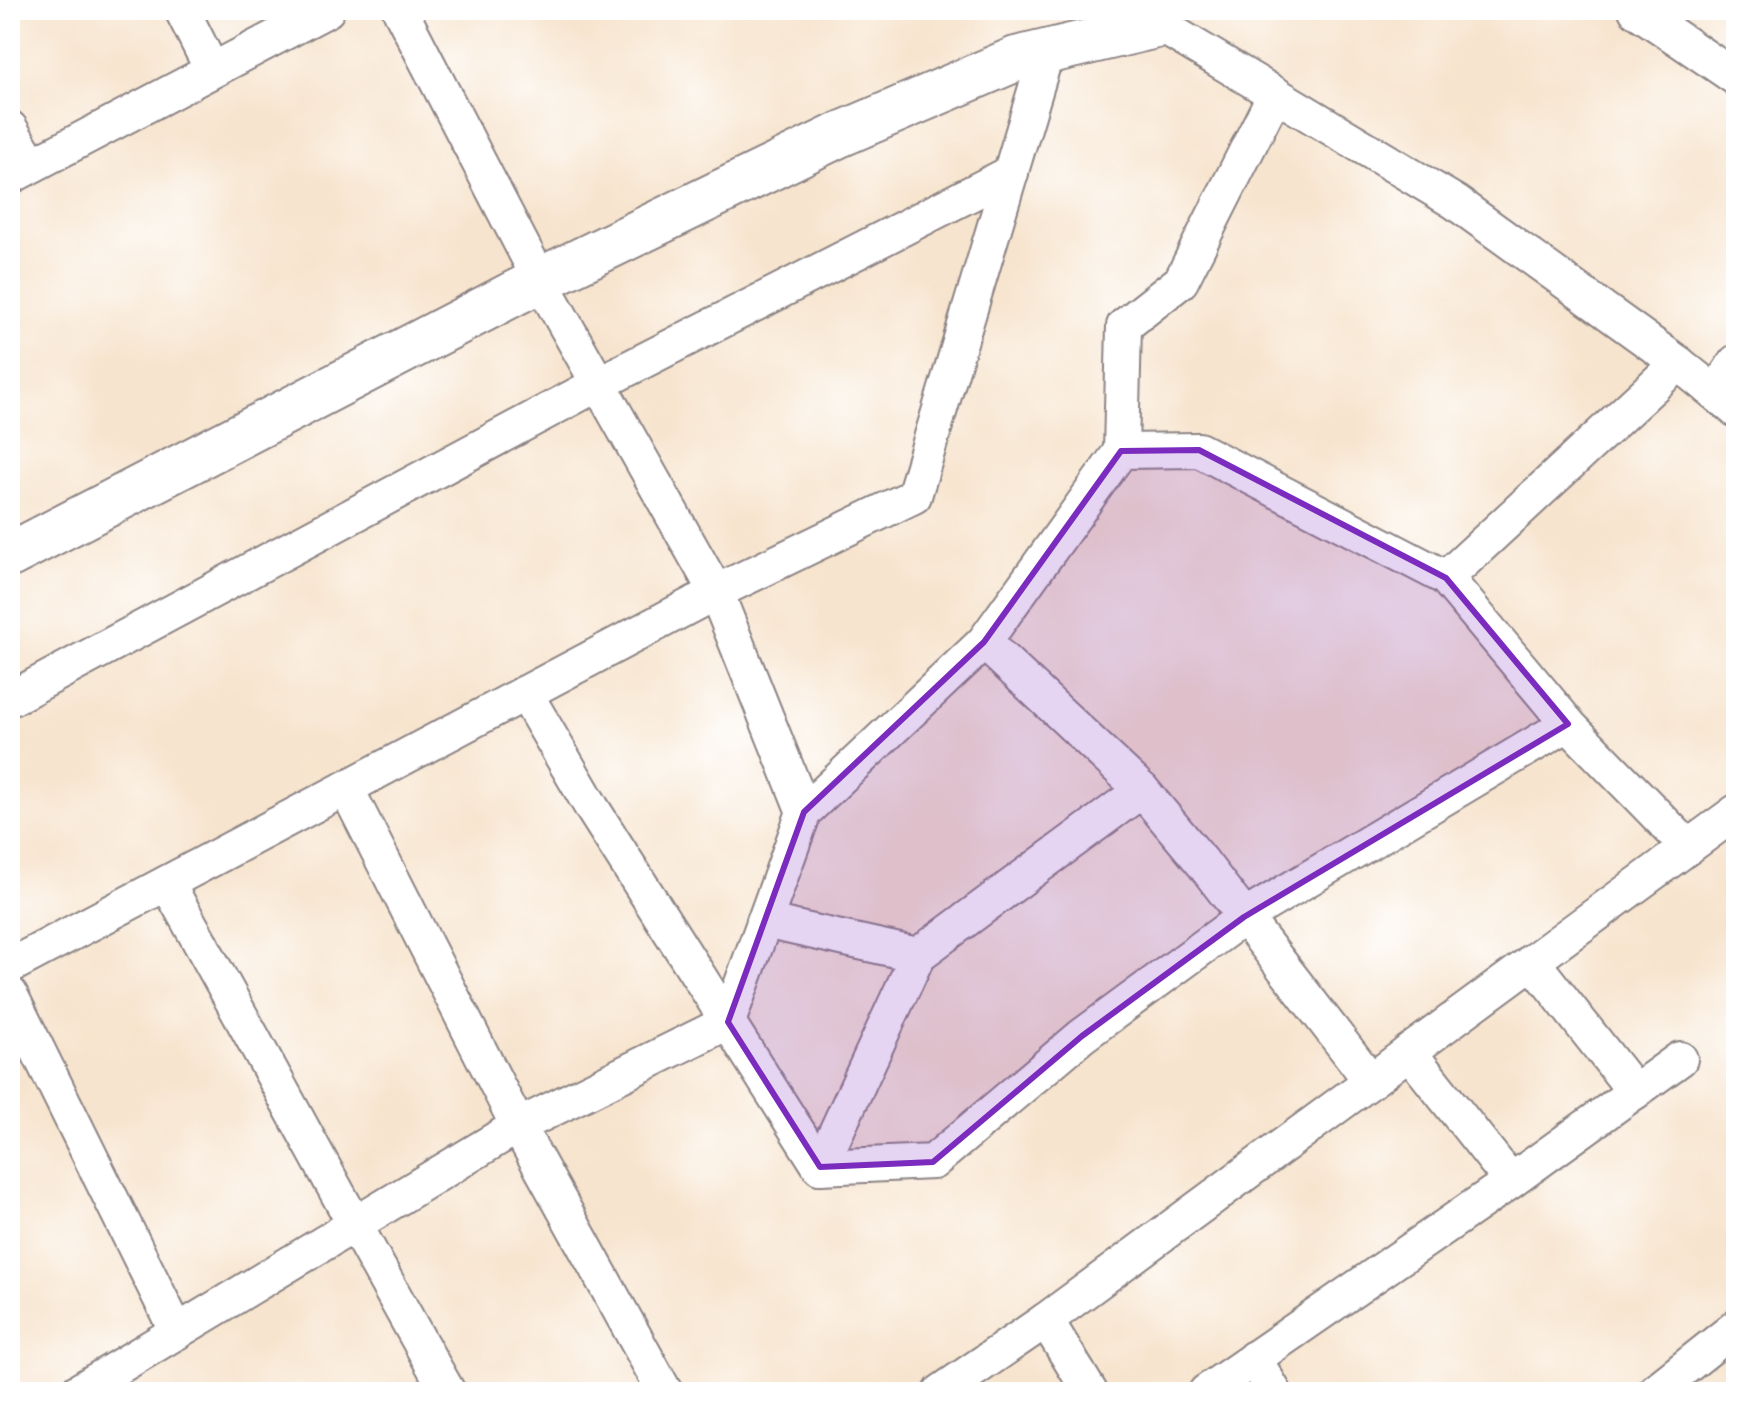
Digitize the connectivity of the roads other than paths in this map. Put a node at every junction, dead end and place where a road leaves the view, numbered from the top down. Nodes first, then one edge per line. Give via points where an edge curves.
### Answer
1 (182, 10) edge
2 (327, 10) edge
3 (400, 10) edge
4 (1636, 10) edge
5 (1150, 15) edge
6 (1047, 51) junction
7 (212, 70) junction
8 (1736, 78) edge
9 (1275, 94) junction
10 (10, 128) edge
11 (21, 171) edge
12 (1011, 173) junction
13 (540, 280) junction
14 (1736, 362) edge
15 (1678, 363) junction
16 (598, 384) junction
17 (1725, 401) edge
18 (1121, 451) junction
19 (10, 555) edge
20 (1446, 578) junction
21 (716, 592) junction
22 (984, 642) junction
23 (525, 693) junction
24 (10, 699) edge
25 (1568, 724) junction
26 (346, 788) junction
27 (1142, 790) junction
28 (804, 812) junction
29 (1736, 812) edge
30 (1688, 847) junction
31 (167, 883) junction
32 (1244, 917) junction
33 (764, 921) junction
34 (918, 955) junction
35 (1532, 961) junction
36 (10, 966) edge
37 (10, 994) edge
38 (728, 1022) junction
39 (1409, 1052) junction
40 (1680, 1059) dead end
41 (1371, 1081) junction
42 (1635, 1092) junction
43 (518, 1126) junction
44 (820, 1167) junction
45 (1511, 1181) junction
46 (353, 1225) junction
47 (1046, 1320) junction
48 (1736, 1327) edge
49 (177, 1332) junction
50 (1254, 1358) junction
51 (77, 1392) edge
52 (448, 1392) edge
53 (665, 1392) edge
54 (941, 1392) edge
55 (1090, 1392) edge
56 (1206, 1392) edge
57 (1274, 1392) edge
58 (1654, 1392) edge

1 - 7 street
2 - 7 street
3 - 13 street
4 - 8 street
5 - 6 street
5 - 9 street
6 - 12 street
6 - 13 street via 1016,59 839,135
7 - 11 street
9 - 15 street via 1455,202
9 - 18 street via 1181,281 1124,326
10 - 11 street
12 - 16 street
12 - 21 street via 914,496
13 - 16 street
13 - 19 street
14 - 17 street
15 - 17 street
15 - 20 street
16 - 21 street
16 - 24 street
18 - 20 street via 1199,450
18 - 22 street
20 - 25 street
21 - 23 street
21 - 28 street
22 - 27 street
22 - 28 street
23 - 26 street
23 - 38 street
25 - 30 street
25 - 32 street
26 - 31 street
26 - 43 street
27 - 32 street
27 - 34 street
28 - 33 street
29 - 30 street
30 - 35 street
31 - 36 street
31 - 46 street
32 - 41 street
32 - 44 street via 1082,1036 933,1162
33 - 34 street
33 - 38 street
34 - 44 street
35 - 39 street
35 - 42 street
37 - 49 street
38 - 43 street
38 - 44 street
39 - 41 street
39 - 45 street
40 - 42 street
41 - 47 street
42 - 45 street
43 - 46 street
43 - 53 street
45 - 50 street
46 - 49 street
46 - 52 street
47 - 54 street
47 - 55 street
48 - 58 street
49 - 51 street
50 - 56 street
50 - 57 street

